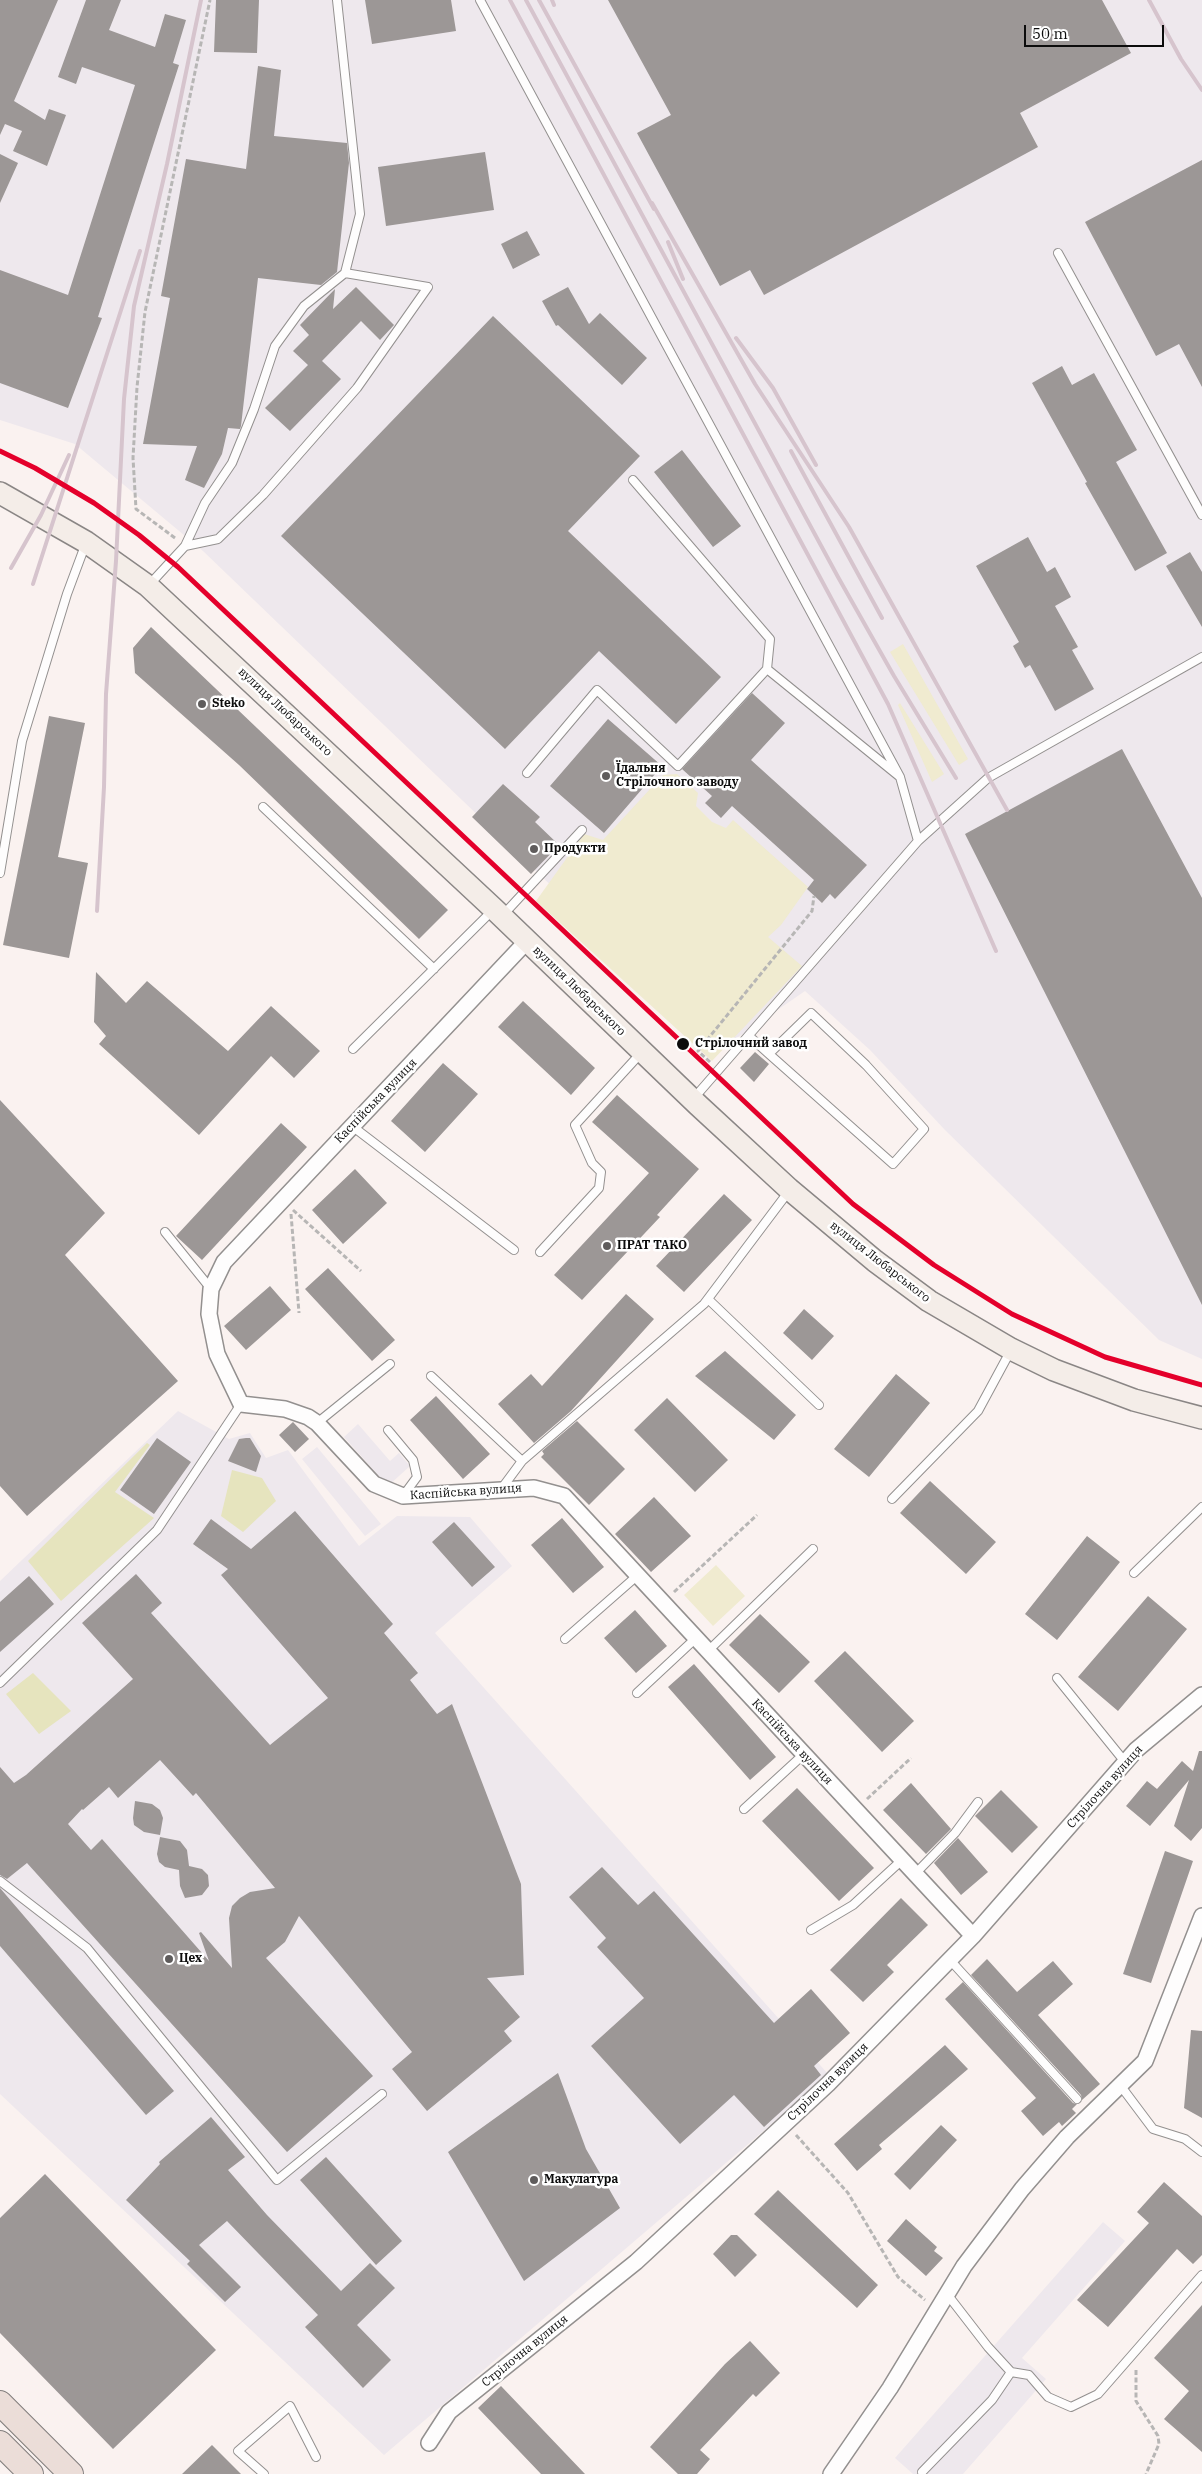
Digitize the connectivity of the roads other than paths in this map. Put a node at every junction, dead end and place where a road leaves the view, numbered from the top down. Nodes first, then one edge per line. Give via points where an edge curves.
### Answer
1 (337, 0) edge
2 (480, 0) edge
3 (1058, 253) dead end
4 (345, 273) junction
5 (633, 480) dead end
6 (0, 493) edge
7 (1202, 515) edge
8 (86, 542) junction
9 (185, 546) junction
10 (148, 586) junction
11 (1202, 657) edge
12 (767, 669) junction
13 (527, 773) dead end
14 (900, 777) junction
15 (263, 807) dead end
16 (582, 830) dead end
17 (918, 841) junction
18 (0, 873) edge
19 (498, 912) junction
20 (527, 941) junction
21 (434, 969) junction
22 (749, 1036) junction
23 (353, 1049) dead end
24 (642, 1052) junction
25 (769, 1054) junction
26 (693, 1100) junction
27 (352, 1126) junction
28 (789, 1189) junction
29 (165, 1232) dead end
30 (514, 1250) dead end
31 (540, 1252) dead end
32 (211, 1289) junction
33 (708, 1299) junction
34 (1011, 1349) junction
35 (390, 1364) dead end
36 (431, 1376) dead end
37 (241, 1404) junction
38 (819, 1405) dead end
39 (1202, 1418) edge
40 (317, 1422) junction
41 (388, 1430) dead end
42 (522, 1461) junction
43 (502, 1488) junction
44 (403, 1496) junction
45 (892, 1499) dead end
46 (1202, 1507) edge
47 (813, 1549) dead end
48 (1134, 1573) dead end
49 (638, 1575) junction
50 (696, 1638) junction
51 (565, 1639) dead end
52 (708, 1651) junction
53 (1057, 1678) dead end
54 (0, 1683) edge
55 (637, 1692) dead end
56 (1202, 1696) edge
57 (804, 1754) junction
58 (1125, 1762) junction
59 (978, 1802) dead end
60 (744, 1809) dead end
61 (902, 1860) junction
62 (915, 1874) junction
63 (0, 1881) edge
64 (1202, 1916) edge
65 (811, 1930) dead end
66 (973, 1936) junction
67 (950, 1960) junction
68 (1120, 2085) junction
69 (382, 2094) dead end
70 (1077, 2099) dead end
71 (1202, 2152) edge
72 (1202, 2275) edge
73 (947, 2294) junction
74 (1011, 2372) junction
75 (0, 2403) edge
76 (0, 2443) edge
77 (429, 2443) dead end
78 (316, 2457) dead end
79 (922, 2472) dead end
80 (31, 2474) edge
81 (71, 2474) edge
82 (264, 2474) edge
83 (831, 2474) edge

1 - 4 lane via 360,214
2 - 14 lane
3 - 7 lane
4 - 9 lane via 304,306 275,346 232,464 206,503
4 - 9 lane via 428,287 356,388 263,495 218,539
5 - 12 lane via 770,639
6 - 8 main road, вулиця Любарського
8 - 10 main road, вулиця Любарського
8 - 18 lane via 22,741
9 - 10 lane
10 - 19 main road, вулиця Любарського
11 - 17 lane via 988,778
12 - 13 lane via 678,766 597,690
12 - 14 lane
14 - 17 lane
15 - 21 lane
16 - 19 lane
17 - 22 lane
19 - 20 main road, вулиця Любарського
19 - 21 lane
20 - 24 main road, вулиця Любарського
20 - 27 street, Каспійська вулиця
21 - 23 lane
22 - 25 lane
22 - 26 lane
24 - 26 main road, вулиця Любарського
24 - 31 lane via 575,1126 592,1163 601,1172 599,1188
25 - 25 lane via 893,1164 924,1129 866,1065 811,1013
26 - 28 main road, вулиця Любарського
27 - 30 lane
27 - 32 street, Каспійська вулиця via 224,1262
28 - 33 lane
28 - 34 main road, вулиця Любарського via 929,1301
29 - 32 lane
32 - 37 street, Каспійська вулиця via 209,1314 217,1354
33 - 38 lane
33 - 42 lane
34 - 39 main road, вулиця Любарського via 1095,1387
34 - 45 lane via 978,1411
35 - 40 lane
36 - 42 lane
37 - 40 street, Каспійська вулиця via 285,1409
37 - 54 lane via 157,1530
40 - 44 street, Каспійська вулиця via 374,1484
41 - 44 lane via 413,1460 417,1478
42 - 43 lane
43 - 44 street, Каспійська вулиця via 438,1496
43 - 49 street, Каспійська вулиця via 534,1488 564,1496
46 - 48 lane
47 - 52 lane
49 - 50 street, Каспійська вулиця
49 - 51 lane
50 - 52 street, Каспійська вулиця
50 - 55 lane
52 - 57 street, Каспійська вулиця
53 - 58 lane
56 - 58 street, Стрілочна вулиця
57 - 60 lane
57 - 61 street, Каспійська вулиця
58 - 66 street, Стрілочна вулиця
59 - 62 lane via 955,1833
61 - 62 street, Каспійська вулиця
61 - 65 lane via 853,1905
62 - 66 street, Каспійська вулиця
63 - 69 lane via 87,1948 277,2180
64 - 68 street via 1145,2061
66 - 67 street, Стрілочна вулиця
67 - 70 lane
67 - 77 street, Стрілочна вулиця via 828,2084 636,2262 449,2412
68 - 71 lane via 1153,2129 1185,2139
68 - 73 street via 1022,2189
72 - 74 lane via 1098,2394 1071,2407 1048,2397 1029,2375
73 - 74 lane
73 - 83 street via 890,2388
74 - 79 lane via 992,2400
75 - 81 main road
76 - 80 main road
78 - 82 lane via 290,2406 238,2451

